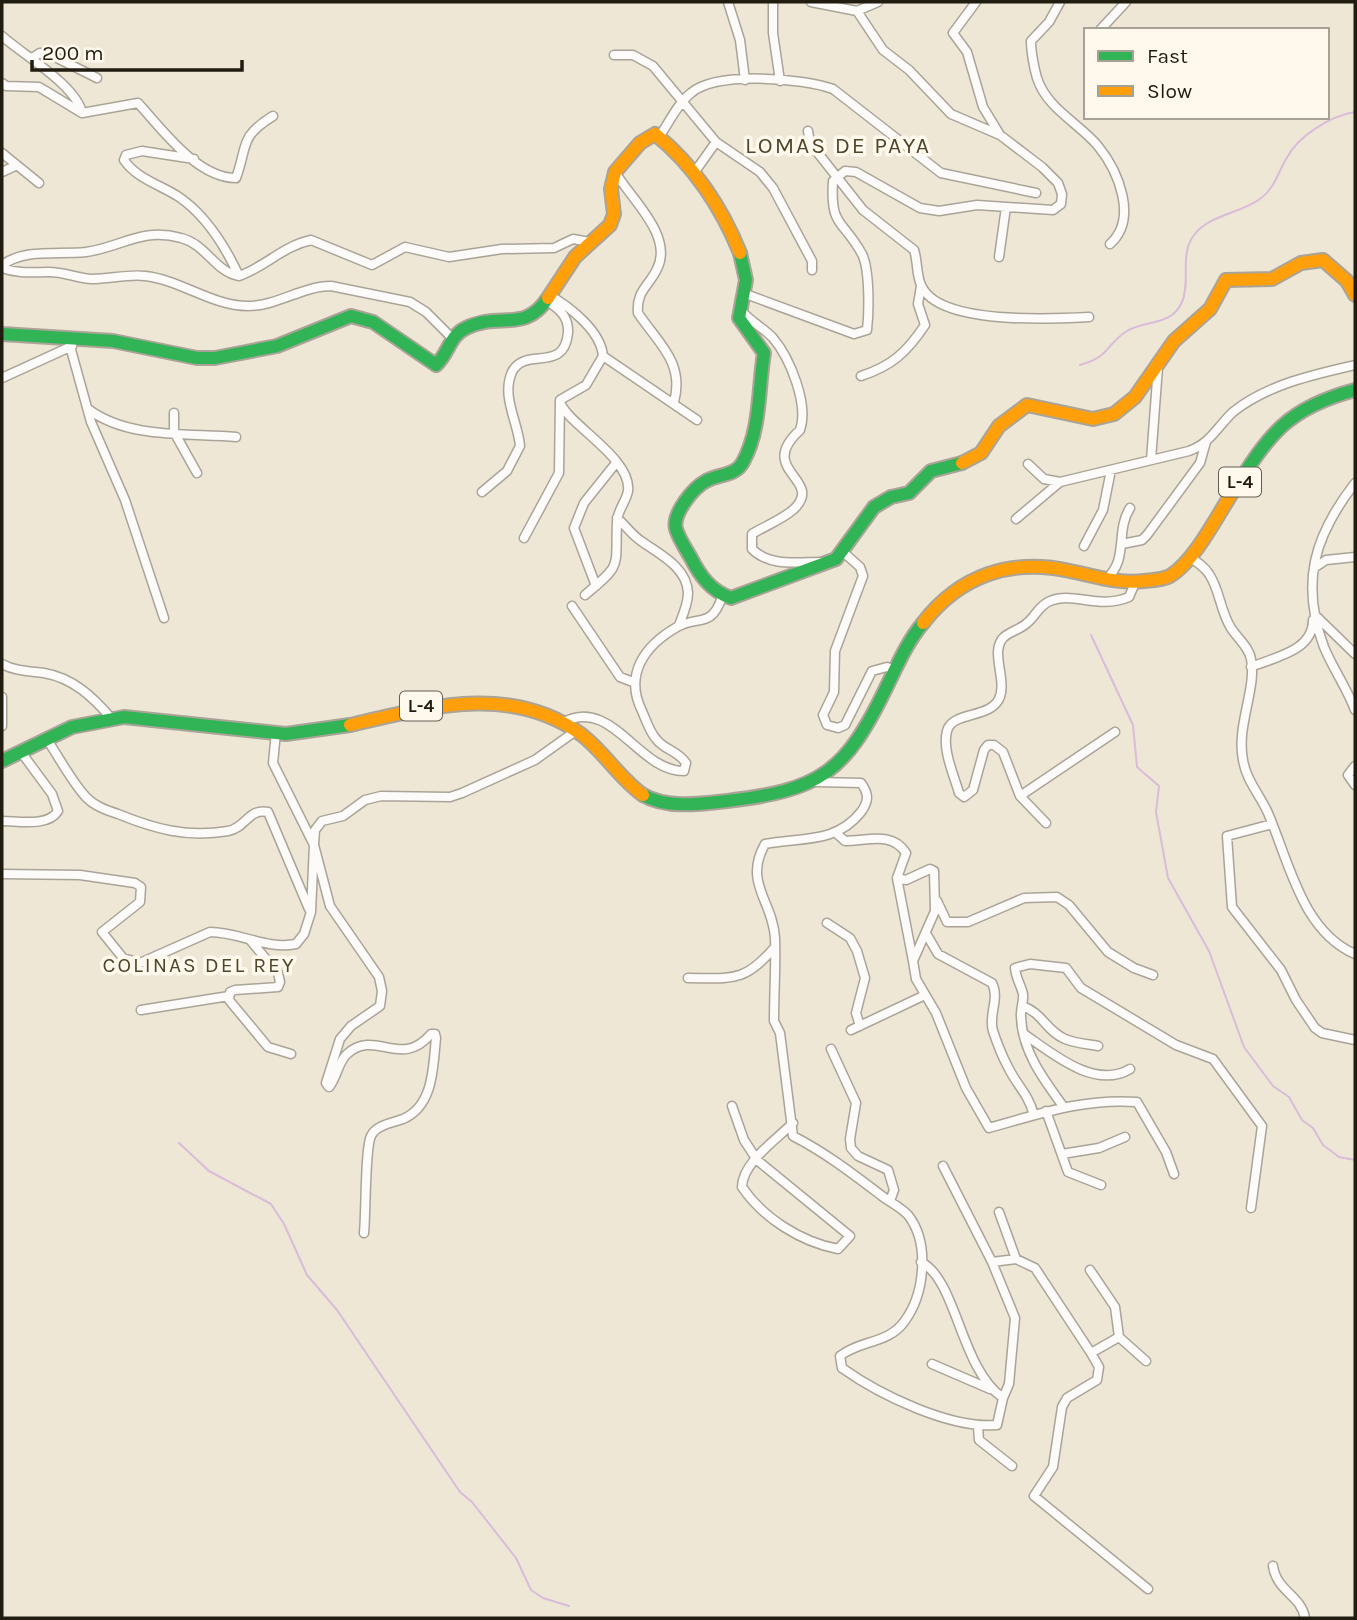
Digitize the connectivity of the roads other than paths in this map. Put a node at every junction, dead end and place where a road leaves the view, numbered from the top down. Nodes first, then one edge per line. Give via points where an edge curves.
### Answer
1 (728, 2) edge
2 (773, 2) edge
3 (811, 2) edge
4 (878, 2) edge
5 (976, 2) edge
6 (1060, 2) edge
7 (1126, 2) edge
8 (857, 10) junction
9 (1102, 28) edge
10 (2, 36) edge
11 (614, 55) dead end
12 (32, 58) junction
13 (97, 78) dead end
14 (745, 80) junction
15 (780, 81) junction
16 (2, 83) edge
17 (682, 102) junction
18 (82, 113) junction
19 (274, 116) dead end
20 (808, 131) dead end
21 (1000, 135) junction
22 (659, 137) junction
23 (716, 142) junction
24 (2, 153) edge
25 (194, 159) junction
26 (15, 166) junction
27 (615, 172) junction
28 (2, 173) edge
29 (694, 173) junction
30 (838, 177) junction
31 (39, 183) dead end
32 (1036, 193) dead end
33 (1006, 207) junction
34 (590, 242) junction
35 (1110, 244) dead end
36 (999, 257) dead end
37 (2, 267) edge
38 (813, 270) dead end
39 (239, 276) junction
40 (921, 286) junction
41 (743, 293) junction
42 (1355, 295) edge
43 (548, 297) junction
44 (740, 309) junction
45 (1089, 317) dead end
46 (2, 334) edge
47 (452, 338) junction
48 (69, 343) junction
49 (603, 356) junction
50 (1158, 364) junction
51 (1355, 365) edge
52 (861, 376) dead end
53 (2, 378) edge
54 (1355, 390) edge
55 (560, 400) junction
56 (674, 402) junction
57 (88, 409) junction
58 (174, 413) dead end
59 (697, 420) dead end
60 (174, 432) junction
61 (236, 437) dead end
62 (1206, 442) junction
63 (1151, 460) junction
64 (616, 463) junction
65 (1028, 464) dead end
66 (1111, 470) junction
67 (197, 473) dead end
68 (1060, 482) junction
69 (1355, 484) edge
70 (482, 492) dead end
71 (1130, 508) dead end
72 (617, 518) junction
73 (1016, 519) dead end
74 (524, 538) dead end
75 (1122, 544) junction
76 (1084, 546) dead end
77 (842, 551) junction
78 (1189, 557) junction
79 (1355, 557) edge
80 (831, 562) junction
81 (1314, 568) junction
82 (1106, 579) junction
83 (1135, 583) junction
84 (596, 586) junction
85 (585, 595) dead end
86 (722, 597) junction
87 (572, 606) dead end
88 (1314, 614) junction
89 (164, 618) dead end
90 (679, 625) junction
91 (1355, 654) edge
92 (2, 664) edge
93 (1251, 667) junction
94 (897, 670) junction
95 (633, 682) junction
96 (2, 698) edge
97 (1355, 710) edge
98 (111, 718) junction
99 (562, 723) junction
100 (2, 726) edge
101 (577, 730) junction
102 (276, 732) junction
103 (1115, 732) dead end
104 (46, 738) junction
105 (21, 752) junction
106 (2, 761) edge
107 (1355, 766) edge
108 (817, 782) junction
109 (1355, 785) edge
110 (1020, 796) junction
111 (2, 821) edge
112 (1046, 823) dead end
113 (1272, 824) junction
114 (836, 833) junction
115 (314, 845) junction
116 (2, 874) edge
117 (897, 878) junction
118 (936, 898) junction
119 (311, 912) junction
120 (827, 923) dead end
121 (927, 935) junction
122 (250, 940) junction
123 (774, 948) junction
124 (1355, 954) edge
125 (913, 961) junction
126 (1153, 975) dead end
127 (688, 978) dead end
128 (925, 995) junction
129 (229, 996) junction
130 (1022, 1006) junction
131 (141, 1010) dead end
132 (1024, 1034) junction
133 (1355, 1040) edge
134 (1098, 1046) dead end
135 (831, 1049) dead end
136 (291, 1054) dead end
137 (1130, 1069) dead end
138 (732, 1106) dead end
139 (1063, 1106) junction
140 (1046, 1111) junction
141 (1034, 1115) junction
142 (793, 1123) junction
143 (1125, 1137) dead end
144 (1062, 1154) junction
145 (757, 1160) junction
146 (943, 1166) dead end
147 (1174, 1174) dead end
148 (1101, 1185) dead end
149 (890, 1201) junction
150 (1251, 1208) dead end
151 (999, 1212) dead end
152 (364, 1233) dead end
153 (1016, 1259) junction
154 (921, 1262) junction
155 (992, 1262) junction
156 (1090, 1270) dead end
157 (1119, 1337) junction
158 (1091, 1353) junction
159 (1146, 1361) dead end
160 (932, 1364) dead end
161 (990, 1389) junction
162 (1003, 1398) junction
163 (978, 1427) junction
164 (1012, 1466) dead end
165 (1273, 1566) dead end
166 (1149, 1589) dead end
167 (1305, 1618) edge

1 - 14 street via 740,40
2 - 15 street
3 - 8 street
4 - 8 street
5 - 21 street via 953,33 967,52 983,107
6 - 35 street via 1031,41 1037,78 1061,113 1098,145 1107,159 1125,203 1124,225
7 - 9 street
8 - 21 street via 883,50 929,88 951,114
10 - 12 street
11 - 17 street via 642,58
12 - 13 street via 40,53 51,55
12 - 18 street via 80,103
14 - 15 street
14 - 17 street via 706,85
15 - 32 street via 813,82 833,89 941,173
16 - 18 street via 39,87
17 - 22 street
17 - 23 street
18 - 25 street via 138,103
19 - 25 street via 244,140 236,178 211,171
20 - 30 street via 810,143
21 - 33 street via 1042,167 1062,194 1061,204 1053,210
22 - 27 street via 655,134 640,143
22 - 29 street
23 - 29 street
23 - 38 street via 748,161 773,188
24 - 26 street
25 - 39 street via 142,151 125,155 124,160 130,169 181,198 211,227
26 - 28 street
26 - 31 street
27 - 34 street via 611,189 614,214 610,225
27 - 56 street via 660,239 662,256 638,295 638,313 669,351
29 - 41 street via 735,241 746,275
30 - 33 street via 845,171 856,172 920,208
30 - 40 street via 863,210 914,250
30 - 41 street via 833,181 831,205 834,218 863,255 867,330 854,334
33 - 36 street
34 - 39 street via 573,239 554,248 449,257 405,247 372,265 311,240 274,254 254,271
34 - 43 street
37 - 39 street via 15,256 87,252 158,234 198,245 222,269
37 - 47 street via 17,273 50,272 89,279 144,276 229,305 251,306 331,286 410,302
40 - 45 street via 933,301 962,312
40 - 52 street via 918,304 925,325 886,368
41 - 44 street
42 - 50 street via 1347,281 1323,260 1301,263 1272,279 1226,280 1214,304 1175,340
43 - 47 street via 540,310 523,321 496,318 465,328
43 - 49 street via 568,306 597,340
43 - 70 street via 569,324 564,351 555,357 522,362 513,371 508,397 520,446 507,471
44 - 80 street via 772,337 789,362 803,406 800,430 783,451 802,498 794,509 752,534 752,549 775,562
44 - 86 street via 745,329 764,353 756,427 737,470 705,481 692,492 676,520 676,528 712,590
46 - 48 street
47 - 48 street via 446,356 436,365 373,322 351,316 277,346 215,358 113,341
48 - 53 street
48 - 57 street
49 - 55 street via 586,385
49 - 56 street
50 - 63 street
50 - 77 street via 1134,399 1102,418 1027,405 999,426 971,460 932,471 909,493 874,507
51 - 62 street via 1293,381 1249,402 1232,413
54 - 78 street, L-4 via 1295,413 1272,438
55 - 64 street via 564,411
55 - 74 street via 559,473
56 - 59 street
57 - 60 street via 115,426
57 - 89 street via 125,500
58 - 60 street
60 - 61 street
60 - 67 street
62 - 63 street
62 - 75 street via 1200,463 1147,535
63 - 66 street
64 - 72 street via 628,491
64 - 84 street via 584,503 574,528
65 - 68 street via 1044,479
66 - 68 street
66 - 76 street via 1103,510
68 - 73 street
69 - 81 street via 1333,512
71 - 75 street via 1120,530
72 - 84 street via 618,562
72 - 90 street via 674,565 684,579 687,604
75 - 82 street via 1114,573
77 - 80 street
77 - 94 street via 863,576 835,651 834,692 823,715 827,725 845,725 872,671
78 - 83 street, L-4 via 1168,577
78 - 93 street via 1202,565 1215,583 1224,614 1247,648
79 - 81 street via 1325,560
80 - 86 street via 731,598
81 - 88 street via 1310,587
82 - 83 street, L-4
82 - 94 street, L-4 via 1048,565 990,570 960,585 933,609
83 - 110 street via 1129,597 1115,603 1059,599 1037,610 998,646 1000,698 993,707 955,720 948,727 946,742 964,797 973,790 988,745 1003,752
84 - 85 street
86 - 90 street via 706,621
87 - 95 street via 620,677
88 - 91 street
88 - 93 street via 1308,640 1300,647
88 - 97 street via 1324,648
90 - 95 street via 641,660
92 - 98 street via 80,687
93 - 113 street via 1241,726 1243,762
94 - 108 street, L-4 via 854,746
95 - 99 street via 634,695 657,740 681,755 684,771 663,767 595,718 574,716
96 - 100 street
98 - 102 street, L-4 via 150,716
98 - 104 street, L-4 via 77,724
99 - 101 street, L-4
99 - 102 street, L-4 via 516,707 476,702 423,705 311,732
101 - 108 street, L-4 via 631,786 652,800 678,806 795,790
101 - 115 street via 536,760 450,797 365,800 343,816 322,821 314,830
102 - 115 street via 274,763
103 - 110 street
104 - 105 street, L-4
104 - 119 street via 97,806 161,831 226,832 237,829 251,814 268,812
105 - 106 street, L-4
105 - 111 street via 52,794 58,811 46,821
107 - 109 street via 1348,775
108 - 114 street via 861,783 867,792 867,804
110 - 112 street
113 - 124 street via 1319,927 1329,940
113 - 133 street via 1227,836 1232,907 1281,970 1315,1028
114 - 117 street via 845,841 891,839 901,845 906,853
114 - 123 street via 765,844 757,858 756,874 771,918
115 - 119 street
115 - 152 street via 330,906 379,977 382,991 380,1006 340,1039 326,1083 329,1087 334,1082 344,1056 355,1048 367,1044 406,1051 422,1045 431,1034 436,1038 430,1087 421,1105 371,1134
116 - 122 street via 79,875 141,887 140,902 102,932 123,958 146,962 211,932
117 - 118 street via 906,880 934,871
117 - 125 street
118 - 121 street
118 - 126 street via 947,922 968,922 1024,898 1057,897 1108,952
119 - 122 street via 296,944 281,947
120 - 128 street via 850,938 865,978 855,1028
121 - 125 street
121 - 141 street via 938,954 992,983 996,995 993,1030 1008,1069 1029,1096
122 - 129 street via 281,982 278,987 235,990
123 - 127 street via 756,969 740,976
123 - 142 street via 774,1021
125 - 128 street
128 - 141 street via 989,1128
129 - 131 street
129 - 136 street via 268,1047
130 - 132 street
130 - 134 street via 1038,1012 1065,1039
130 - 150 street via 1015,968 1030,964 1066,968 1082,988 1101,1000 1176,1045 1213,1059 1262,1126
132 - 137 street via 1093,1074 1117,1077
132 - 139 street via 1039,1073
135 - 149 street via 856,1103 851,1148 888,1170 894,1190
138 - 145 street
139 - 140 street
139 - 147 street via 1137,1102
140 - 141 street
140 - 144 street
142 - 145 street
142 - 149 street via 793,1136 827,1153
143 - 144 street via 1099,1148
144 - 148 street via 1068,1172
145 - 145 street via 743,1180 755,1206 821,1246 844,1246 850,1236
146 - 155 street
149 - 154 street via 908,1215 922,1245
151 - 153 street
153 - 155 street
153 - 158 street via 1035,1268
154 - 161 street via 931,1267
154 - 163 street via 920,1289 904,1322 884,1339 853,1345 840,1356 842,1368 921,1410
155 - 162 street via 1015,1318 1009,1384
156 - 157 street via 1115,1307
157 - 158 street
157 - 159 street
158 - 166 street via 1099,1367 1097,1380 1067,1398 1062,1407 1053,1467 1034,1496
160 - 161 street
161 - 162 street
162 - 163 street via 997,1425
163 - 164 street via 979,1440
165 - 167 street via 1278,1584 1302,1607

